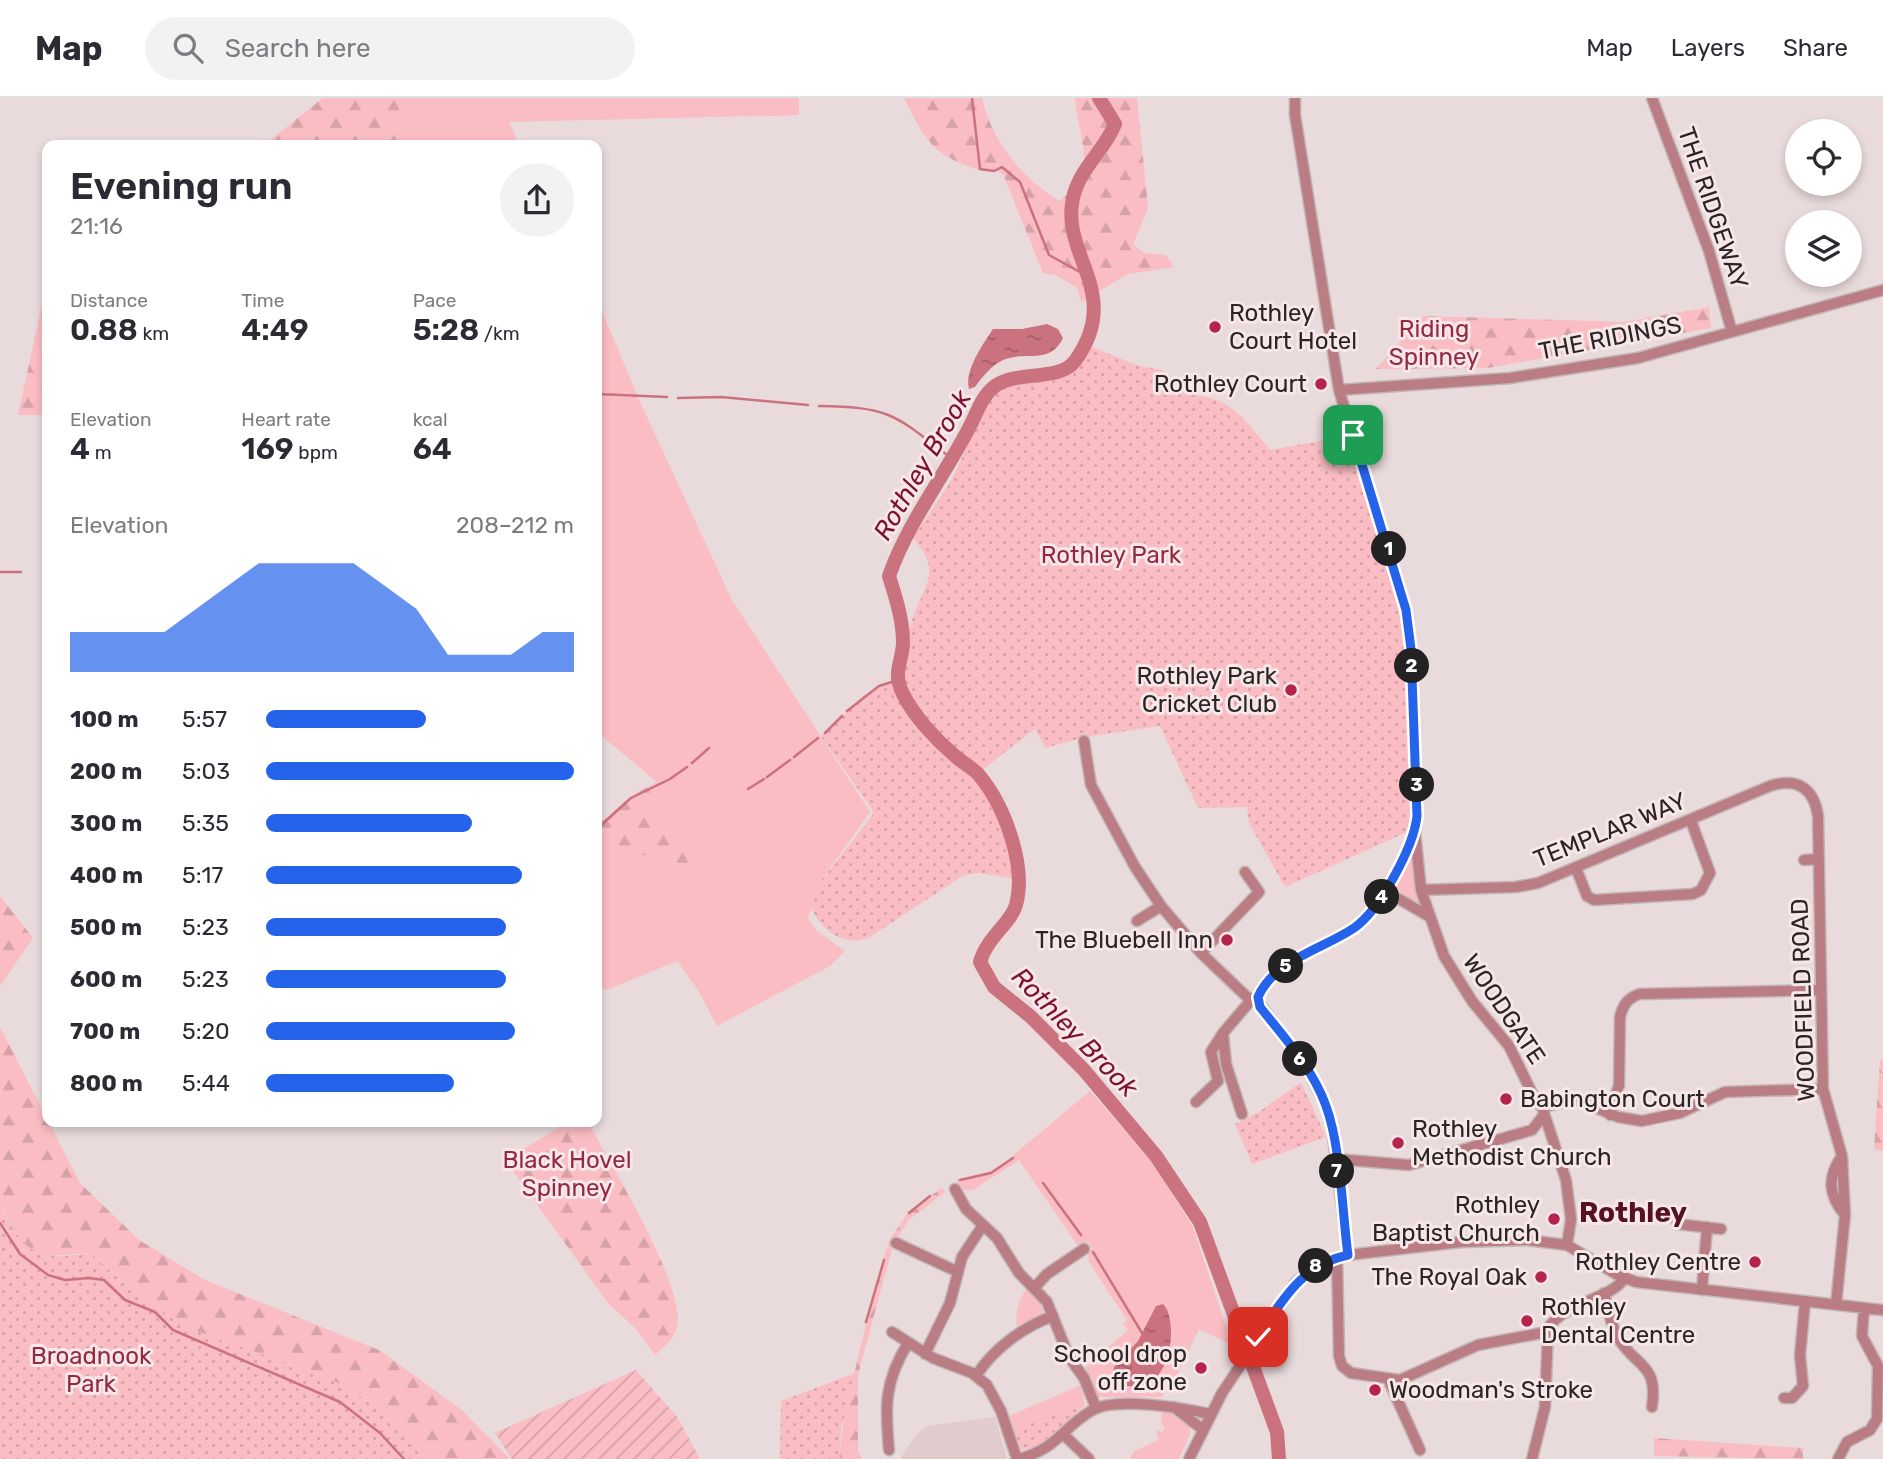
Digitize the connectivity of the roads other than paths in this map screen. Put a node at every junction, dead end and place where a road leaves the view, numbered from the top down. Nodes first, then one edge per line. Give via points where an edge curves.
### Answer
1 (1296, 98) edge
2 (1652, 98) edge
3 (1883, 290) edge
4 (1732, 332) junction
5 (1339, 390) junction
6 (1084, 741) dead end
7 (1808, 790) joint
8 (1691, 821) junction
9 (1415, 831) junction
10 (1819, 859) junction
11 (1804, 860) dead end
12 (1576, 868) junction
13 (1245, 872) dead end
14 (1421, 890) junction
15 (1379, 901) junction
16 (1161, 906) junction
17 (1428, 916) junction
18 (1137, 921) dead end
19 (1201, 953) junction
20 (1821, 990) junction
21 (1255, 999) junction
22 (1223, 1033) junction
23 (1823, 1089) junction
24 (1200, 1101) dead end
25 (1543, 1112) junction
26 (1242, 1114) dead end
27 (1610, 1115) junction
28 (1336, 1159) junction
29 (955, 1189) dead end
30 (983, 1224) junction
31 (1677, 1224) dead end
32 (1707, 1227) junction
33 (1721, 1229) dead end
34 (904, 1243) dead end
35 (1567, 1245) junction
36 (1083, 1254) dead end
37 (1343, 1257) junction
38 (958, 1272) junction
39 (1623, 1278) junction
40 (1034, 1288) junction
41 (1702, 1290) junction
42 (1604, 1293) junction
43 (1805, 1302) junction
44 (1836, 1305) junction
45 (1864, 1308) junction
46 (1883, 1310) edge
47 (1053, 1316) junction
48 (892, 1332) dead end
49 (1547, 1332) junction
50 (908, 1343) junction
51 (925, 1353) junction
52 (976, 1376) junction
53 (1388, 1379) junction
54 (1789, 1401) dead end
55 (1170, 1405) junction
56 (1653, 1407) dead end
57 (1096, 1408) junction
58 (1210, 1414) junction
59 (1202, 1429) junction
60 (1064, 1435) junction
61 (889, 1450) dead end
62 (1420, 1450) dead end
63 (1018, 1459) edge
64 (1089, 1459) edge
65 (1189, 1459) edge
66 (1532, 1459) edge
67 (1838, 1459) edge

1 - 5 street
2 - 4 street, THE RIDGEWAY via 1709,251
3 - 4 street, THE RIDINGS
4 - 5 street, THE RIDINGS via 1638,358 1510,379
5 - 9 street via 1406,610 1416,750
6 - 16 street via 1090,785
7 - 8 street, TEMPLAR WAY via 1780,783
7 - 10 street, WOODFIELD ROAD via 1816,805
8 - 12 street, TEMPLAR WAY
8 - 12 street via 1710,873 1702,890 1693,894 1594,900 1587,896
9 - 14 street, WOODGATE
9 - 15 street
10 - 11 street
10 - 20 street, WOODFIELD ROAD
12 - 14 street, TEMPLAR WAY via 1524,886
13 - 19 street via 1259,892
14 - 17 street, WOODGATE
15 - 17 street via 1399,899
15 - 21 street via 1352,930 1280,971
16 - 18 street
16 - 19 street
17 - 25 street, WOODGATE via 1452,971 1509,1046
19 - 21 street
20 - 23 street, WOODFIELD ROAD
20 - 27 street via 1639,994 1630,998 1620,1017 1619,1085
21 - 22 street
21 - 28 street via 1310,1073 1332,1128
22 - 24 street via 1211,1052 1218,1081
22 - 26 street via 1226,1064
23 - 27 street via 1726,1093 1654,1120
23 - 44 street, WOODFIELD ROAD via 1842,1156 1831,1175 1830,1188 1844,1215
25 - 27 street via 1577,1100
25 - 28 street via 1532,1130 1420,1163 1380,1165
25 - 35 street, WOODGATE via 1566,1180
28 - 37 street
29 - 30 street
30 - 38 street
30 - 40 street
31 - 32 street
32 - 33 street
32 - 41 street
34 - 38 street
35 - 37 street via 1500,1240
35 - 39 street
36 - 40 street via 1047,1274
37 - 53 street via 1340,1362 1356,1375
37 - 58 street via 1300,1278
38 - 51 street via 950,1303
39 - 41 street
39 - 42 street via 1618,1287
40 - 47 street
41 - 43 street
42 - 49 street via 1564,1311
42 - 56 street via 1619,1339 1649,1375
43 - 44 street
43 - 54 street via 1800,1355 1803,1386
44 - 45 street
45 - 46 street
45 - 67 street via 1862,1336 1878,1366 1877,1419 1870,1430 1850,1439
47 - 52 street via 1030,1325 992,1354
47 - 57 street
48 - 50 street
49 - 53 street via 1489,1342 1406,1378
49 - 66 street via 1545,1407
50 - 51 street
50 - 61 street via 887,1395 893,1438
51 - 52 street
52 - 63 street via 994,1395
53 - 62 street
55 - 57 street
55 - 58 street
55 - 59 street
57 - 60 street
58 - 59 street
59 - 65 street
60 - 63 street via 1046,1449
60 - 64 street

